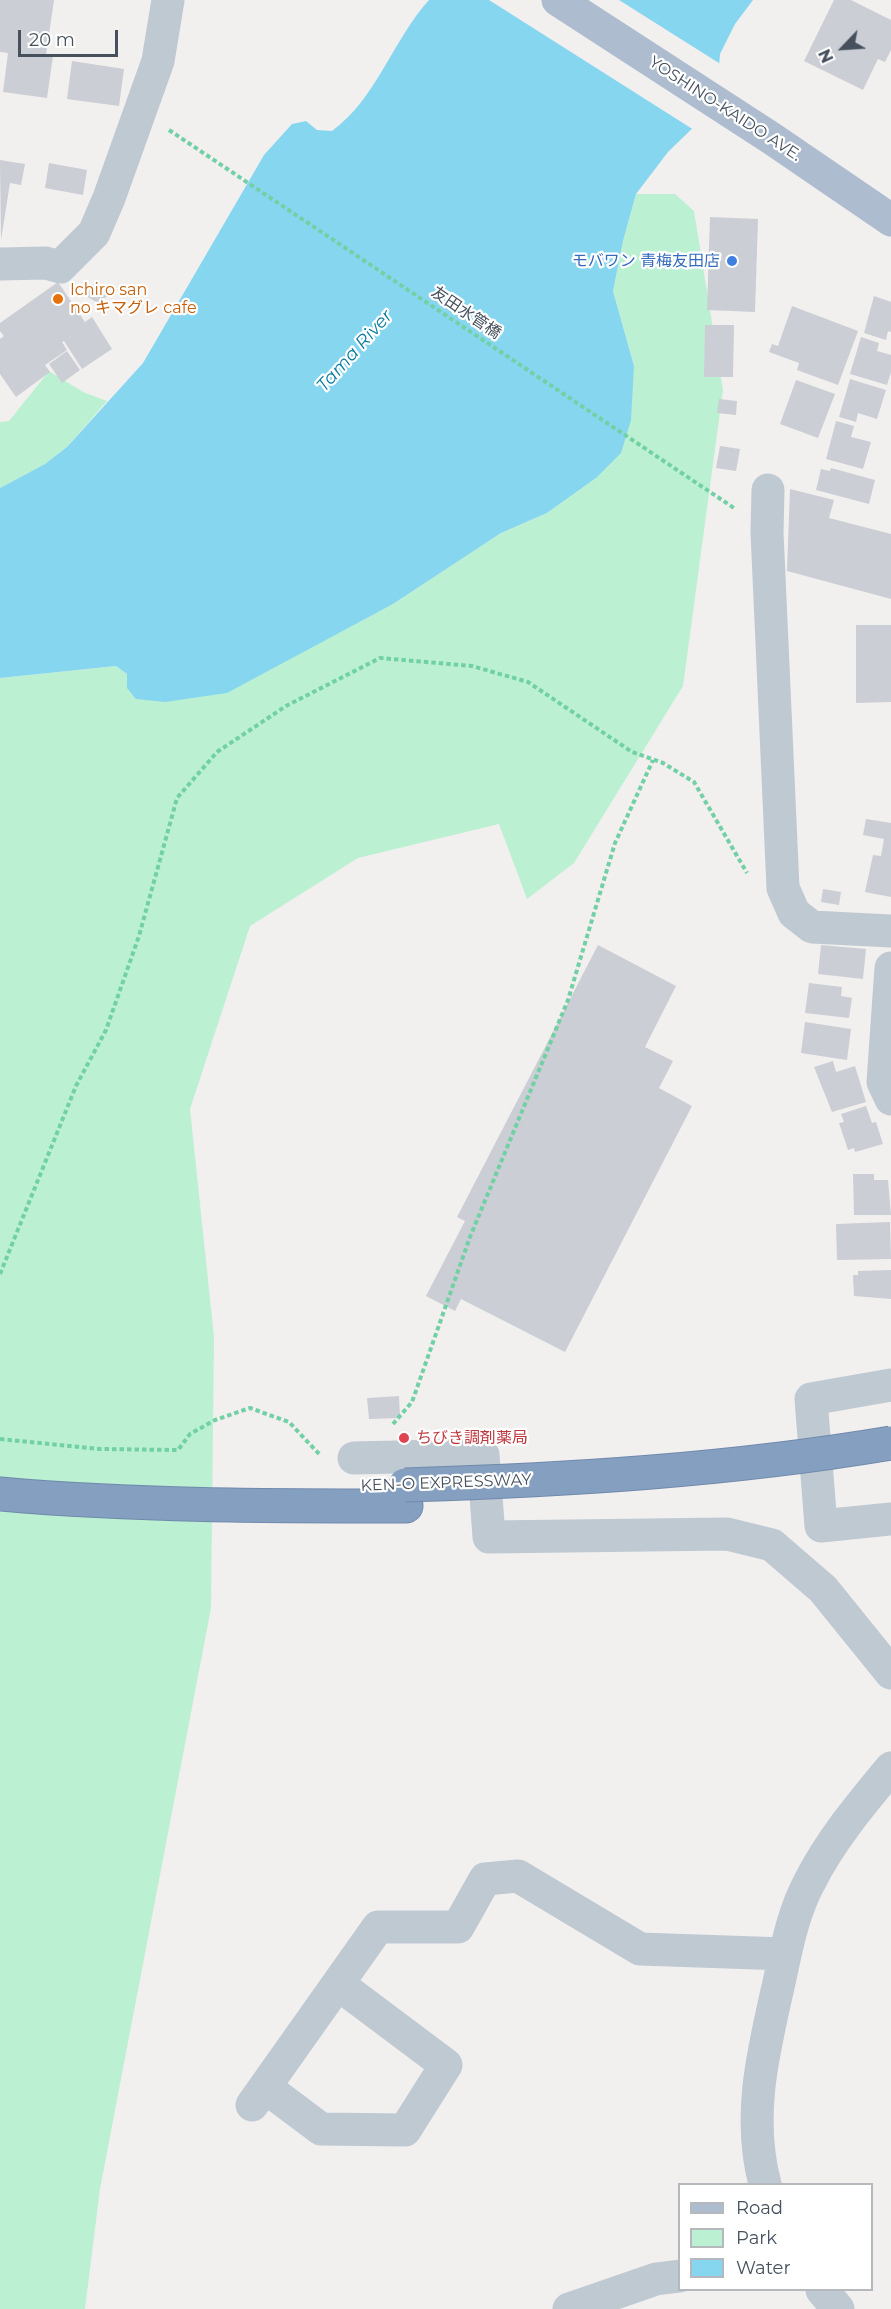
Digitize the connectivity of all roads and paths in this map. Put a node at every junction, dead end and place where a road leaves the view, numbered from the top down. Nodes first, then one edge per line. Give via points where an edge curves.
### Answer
1 (168, 0) edge
2 (558, 0) edge
3 (189, 143) dead end
4 (891, 220) edge
5 (0, 264) edge
6 (768, 490) dead end
7 (737, 510) dead end
8 (653, 759) junction
9 (787, 897) junction
10 (891, 931) edge
11 (891, 968) edge
12 (891, 1099) edge
13 (0, 1274) edge
14 (891, 1385) edge
15 (0, 1439) edge
16 (891, 1443) edge
17 (354, 1458) junction
18 (891, 1466) edge
19 (0, 1472) edge
20 (0, 1494) edge
21 (891, 1519) edge
22 (891, 1673) edge
23 (891, 1768) edge
24 (785, 1954) junction
25 (338, 1984) junction
26 (765, 2183) edge
27 (678, 2276) edge
28 (824, 2291) edge
29 (569, 2309) edge
30 (838, 2309) edge

1 - 5 street via 158,61 94,233 60,267 46,263
2 - 4 main road, YOSHINO-KAIDO AVE.
3 - 7 path, 友田水管橋
6 - 9 street via 766,532 783,888
8 - 9 path via 694,782 757,891
8 - 13 path via 632,752 528,682 472,666 380,658 286,706 217,752 177,798 139,936 106,1030 76,1086
8 - 17 path via 615,843 568,1000 470,1237 412,1402 375,1446
9 - 10 street via 794,913 812,927
11 - 12 street via 883,1082
14 - 21 street via 810,1399 821,1526
15 - 17 path via 100,1449 178,1450 190,1434 250,1408 289,1422 318,1455 336,1465
16 - 19 highway, KEN-O EXPRESSWAY, bridge via 695,1469 496,1482 308,1487 63,1479
17 - 22 street via 483,1455 489,1538 727,1534 772,1545 823,1589
18 - 20 highway, KEN-O EXPRESSWAY via 683,1489 406,1506 190,1504
23 - 24 street via 820,1862 798,1909
24 - 25 street via 640,1949 518,1876 485,1879 458,1927 378,1927
24 - 26 street via 756,2104 757,2142
25 - 25 street via 259,2096 321,2129 405,2130 446,2065
27 - 29 street via 656,2279
28 - 30 street

